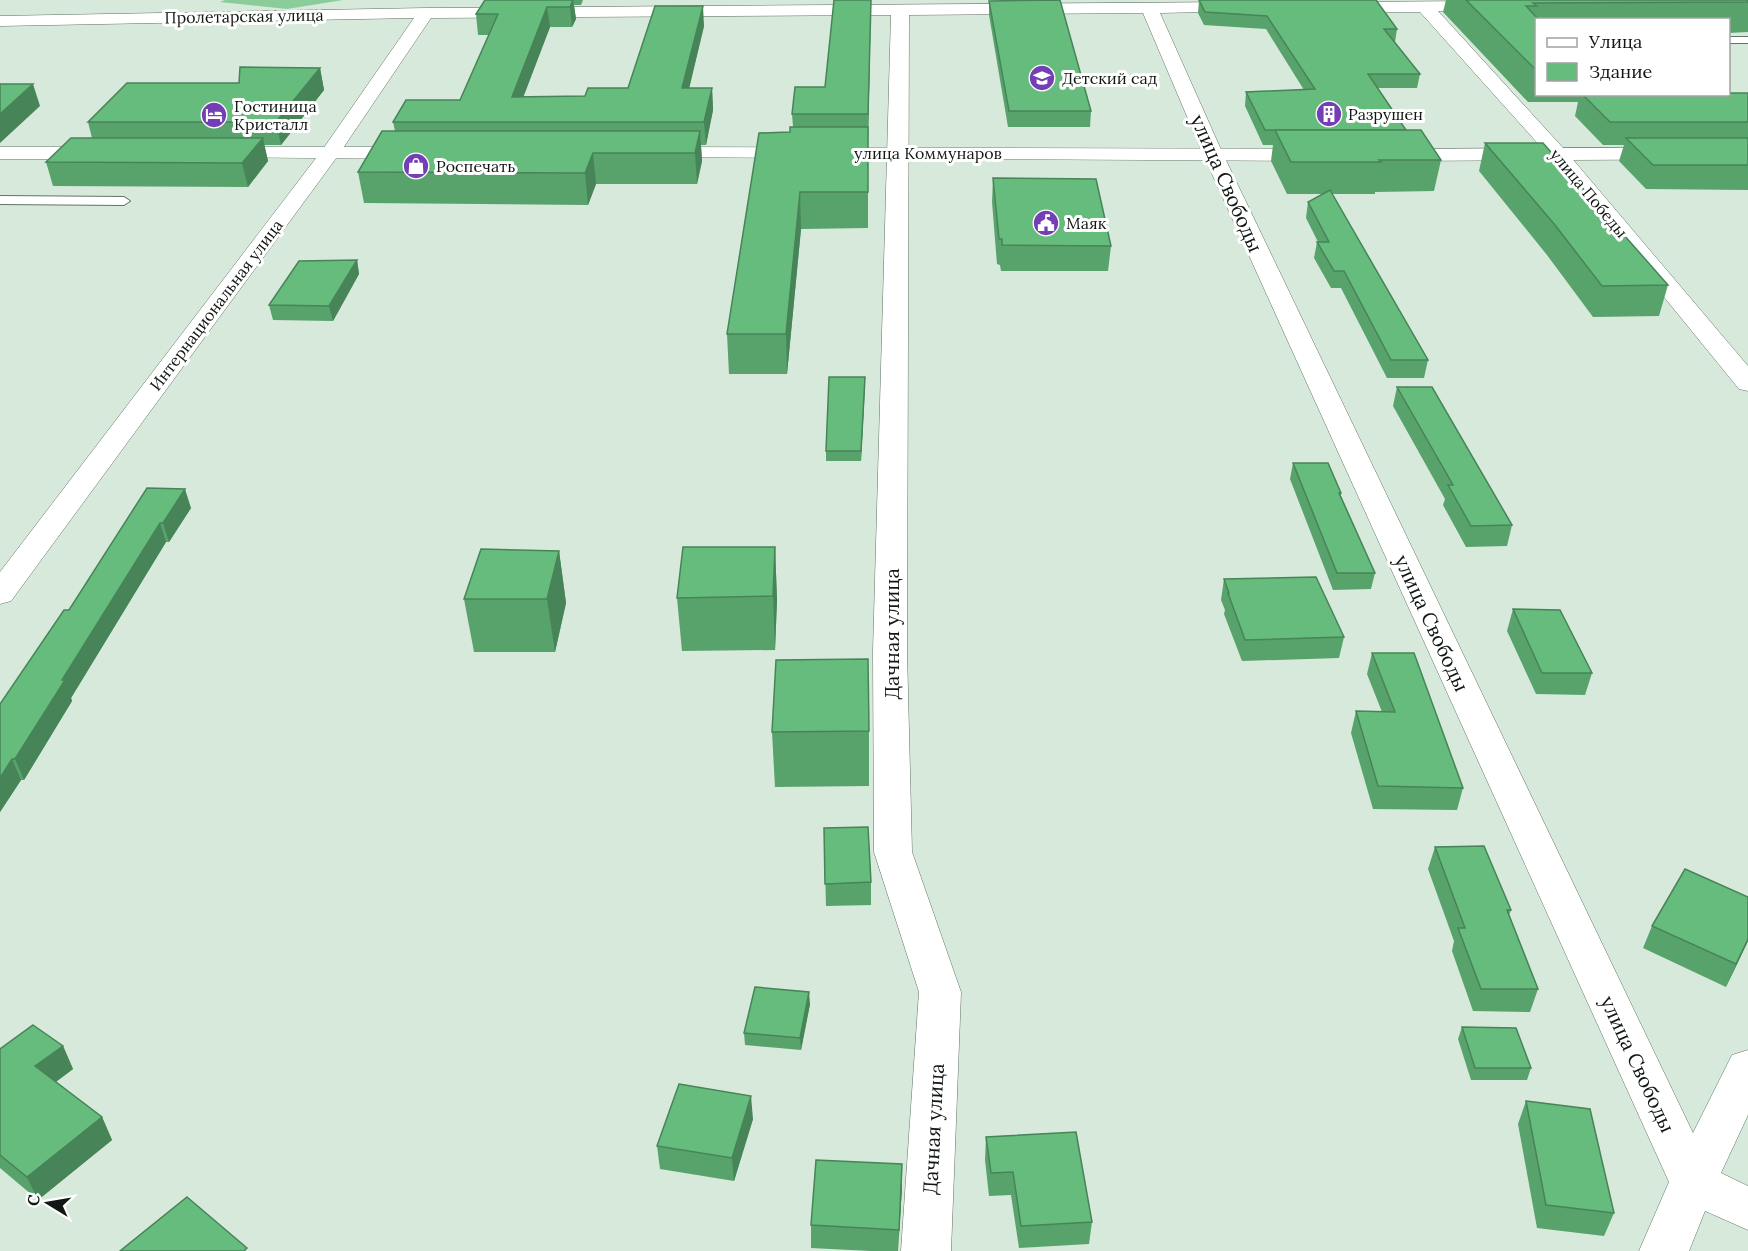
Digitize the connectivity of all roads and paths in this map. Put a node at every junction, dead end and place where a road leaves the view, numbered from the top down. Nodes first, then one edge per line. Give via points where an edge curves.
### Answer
1 (1508, 6) edge
2 (1149, 7) junction
3 (1264, 7) edge
4 (1322, 7) edge
5 (1425, 7) junction
6 (900, 8) junction
7 (426, 13) junction
8 (0, 21) edge
9 (1730, 40) edge
10 (1748, 40) edge
11 (897, 152) junction
12 (0, 153) edge
13 (118, 153) edge
14 (200, 153) edge
15 (330, 153) junction
16 (437, 153) edge
17 (640, 153) edge
18 (1557, 153) junction
19 (1748, 153) edge
20 (1213, 154) junction
21 (1343, 155) edge
22 (1378, 155) edge
23 (0, 200) edge
24 (124, 201) dead end
25 (1748, 383) edge
26 (0, 594) edge
27 (1748, 1068) edge
28 (1693, 1182) junction
29 (1748, 1209) edge
30 (926, 1251) edge
31 (1664, 1251) edge

1 - 5 street
2 - 3 street, Пролетарская улица
2 - 6 street, Пролетарская улица
2 - 20 street, улица Свободы
4 - 5 street
5 - 18 street, улица Победы
6 - 7 street, Пролетарская улица
6 - 11 street, Дачная улица
7 - 8 street, Пролетарская улица
7 - 15 street, Интернациональная улица
9 - 10 lane
11 - 17 street, улица Коммунаров
11 - 20 street, улица Коммунаров
11 - 30 street, Дачная улица via 890,651 892,852 940,992
12 - 13 street
14 - 15 street
15 - 16 street
15 - 26 street, Интернациональная улица
18 - 19 street
18 - 22 street
18 - 25 street, улица Победы
20 - 21 street, улица Коммунаров
20 - 28 street, улица Свободы
23 - 24 lane
27 - 28 street
28 - 29 street
28 - 31 street

